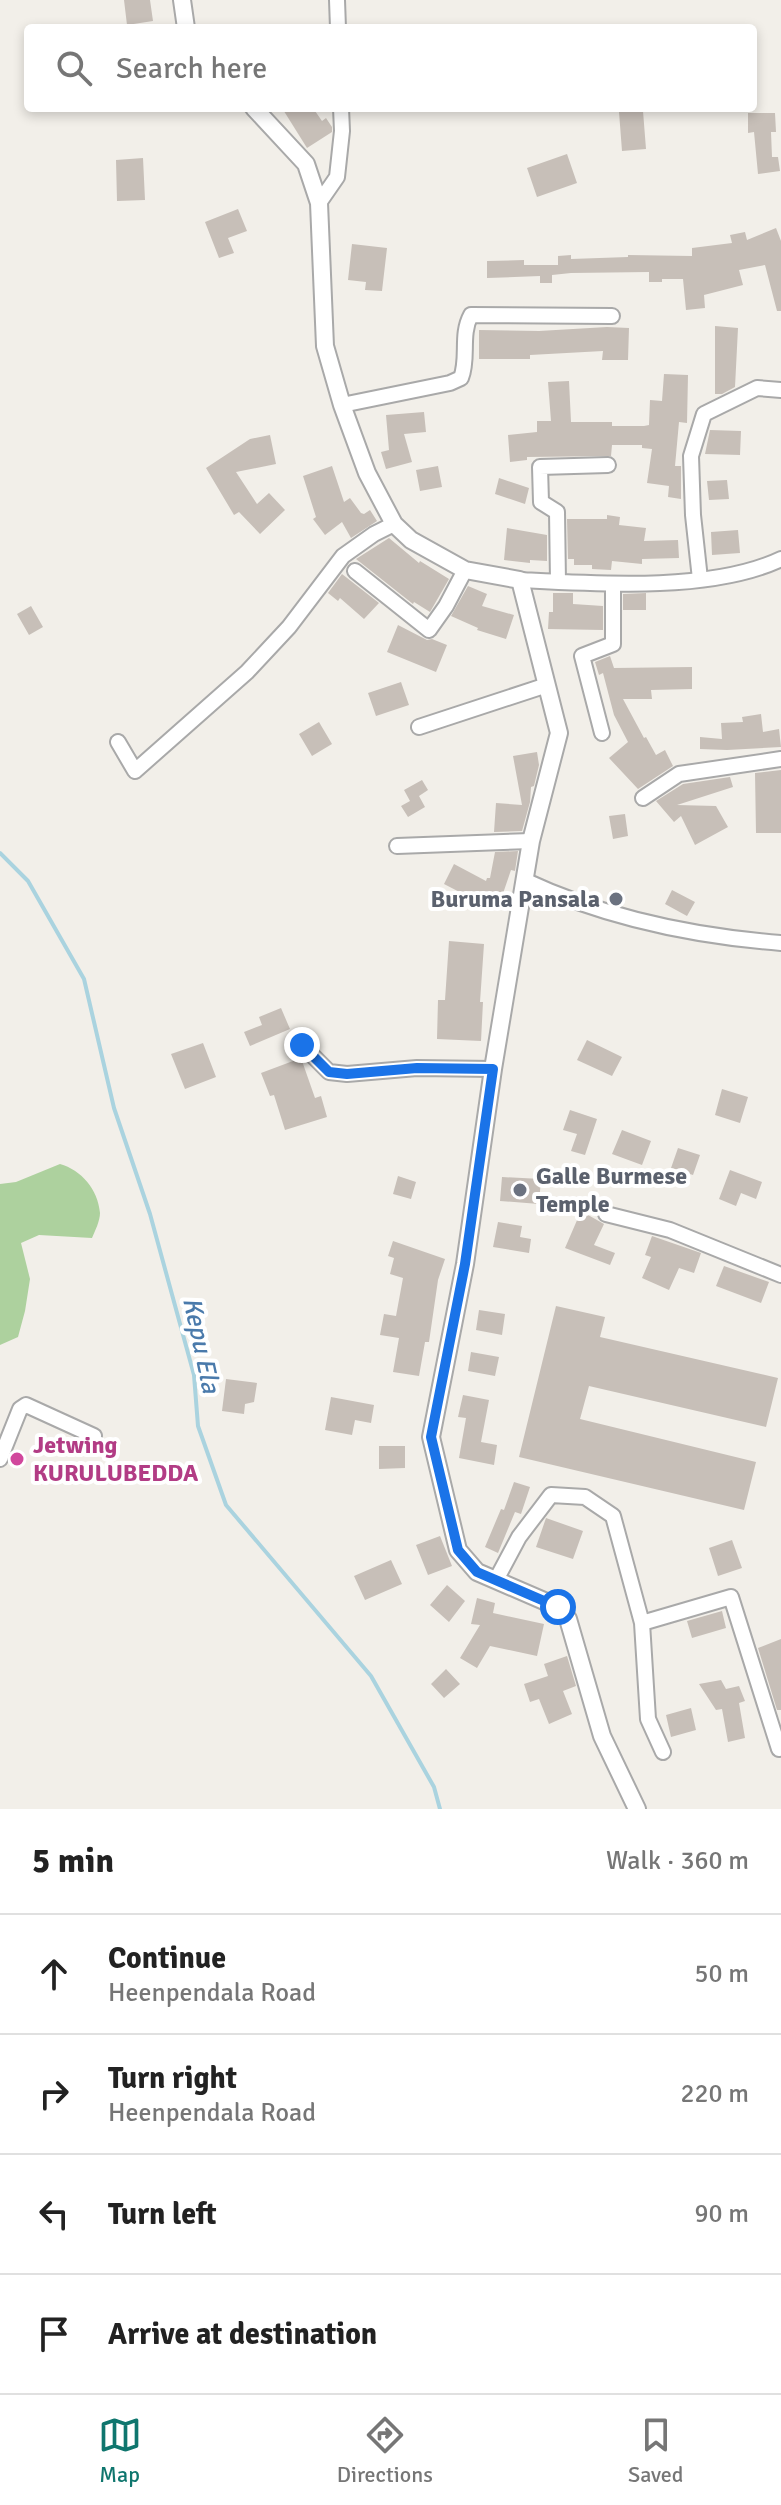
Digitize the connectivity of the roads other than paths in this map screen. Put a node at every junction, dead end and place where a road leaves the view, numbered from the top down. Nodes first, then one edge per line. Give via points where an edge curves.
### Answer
1 (182, 0) edge
2 (337, 0) edge
3 (185, 24) edge
4 (338, 24) edge
5 (258, 112) edge
6 (341, 112) edge
7 (319, 203) junction
8 (612, 316) dead end
9 (781, 390) edge
10 (342, 405) junction
11 (608, 465) dead end
12 (394, 524) junction
13 (781, 559) edge
14 (465, 570) junction
15 (355, 571) dead end
16 (700, 579) junction
17 (520, 580) junction
18 (558, 582) junction
19 (613, 584) junction
20 (547, 685) junction
21 (419, 727) dead end
22 (602, 733) dead end
23 (118, 742) dead end
24 (781, 759) edge
25 (643, 798) dead end
26 (531, 841) junction
27 (397, 846) dead end
28 (524, 880) junction
29 (781, 943) edge
30 (302, 1045) dead end
31 (493, 1069) junction
32 (606, 1214) dead end
33 (781, 1275) edge
34 (94, 1436) dead end
35 (0, 1459) edge
36 (496, 1580) junction
37 (642, 1623) junction
38 (779, 1749) dead end
39 (663, 1752) dead end
40 (637, 1809) edge

1 - 3 street
2 - 4 street
5 - 7 street via 306,164
6 - 7 street via 337,177
7 - 10 street via 325,346
8 - 10 street via 471,315 465,326 461,378
9 - 16 street via 757,388 704,414 691,456
10 - 12 street via 367,473
11 - 18 street via 540,467 541,502 557,512
12 - 14 street via 411,540
12 - 23 street via 343,556 247,672 135,771
13 - 16 street
14 - 15 street via 429,630
14 - 17 street
16 - 19 street
17 - 18 street
17 - 20 street
18 - 19 street
19 - 22 street via 613,644 582,656
20 - 21 street
20 - 26 street via 559,733
24 - 25 street via 679,774
26 - 27 street
26 - 28 street
28 - 29 street via 633,921
28 - 31 street
30 - 31 street via 329,1072
31 - 36 street via 465,1264 431,1437 458,1550 477,1572
32 - 33 street via 670,1230
34 - 35 street via 26,1405
36 - 37 street via 519,1537 551,1495 585,1497 613,1516
36 - 40 street via 558,1607 568,1619 602,1736
37 - 38 street via 731,1597
37 - 39 street via 648,1719

